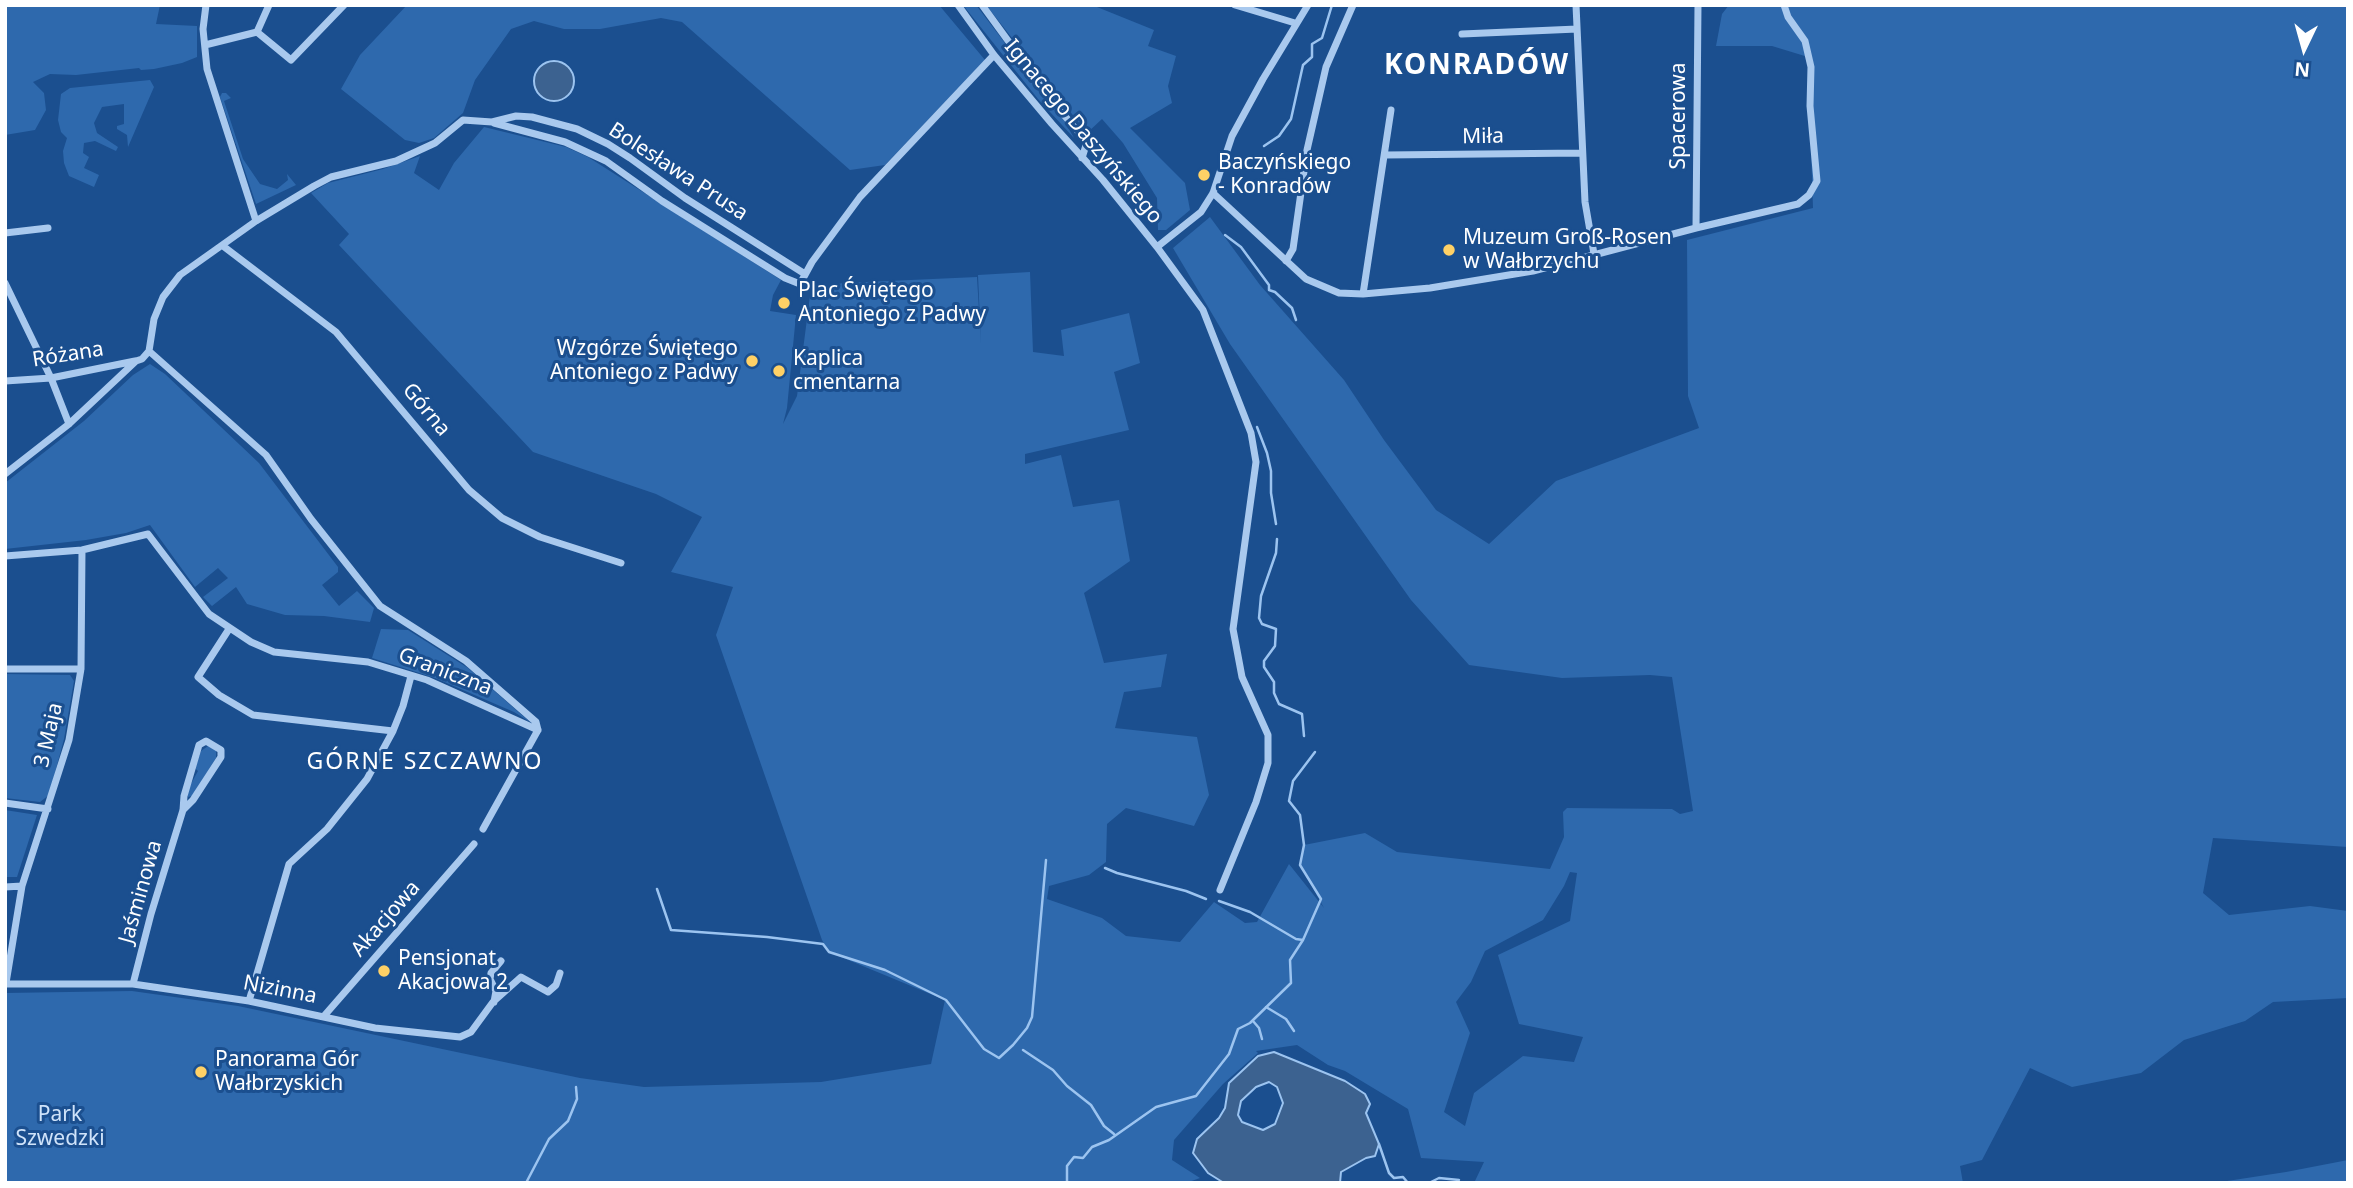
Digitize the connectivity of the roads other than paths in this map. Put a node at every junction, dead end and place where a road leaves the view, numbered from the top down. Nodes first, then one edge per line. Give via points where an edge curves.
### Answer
1 (206, 5) edge
2 (269, 5) edge
3 (344, 5) edge
4 (958, 5) edge
5 (982, 5) edge
6 (1235, 5) edge
7 (1308, 5) edge
8 (1353, 5) edge
9 (1576, 5) edge
10 (1698, 5) edge
11 (1784, 5) edge
12 (1295, 23) junction
13 (1577, 29) junction
14 (257, 32) junction
15 (1462, 34) dead end
16 (205, 45) junction
17 (994, 55) junction
18 (1391, 110) dead end
19 (492, 122) junction
20 (1582, 153) junction
21 (1385, 155) junction
22 (1082, 158) junction
23 (1213, 193) junction
24 (256, 221) junction
25 (48, 228) dead end
26 (1696, 228) junction
27 (5, 233) edge
28 (223, 246) junction
29 (1157, 247) junction
30 (1594, 254) junction
31 (1286, 261) junction
32 (806, 274) junction
33 (5, 282) edge
34 (1363, 294) junction
35 (149, 351) junction
36 (136, 361) junction
37 (51, 378) junction
38 (5, 381) edge
39 (69, 424) junction
40 (5, 474) edge
41 (82, 550) junction
42 (5, 556) edge
43 (621, 563) dead end
44 (229, 629) junction
45 (5, 669) edge
46 (80, 669) junction
47 (411, 676) junction
48 (538, 730) junction
49 (393, 731) junction
50 (5, 803) edge
51 (48, 809) junction
52 (183, 810) junction
53 (483, 829) dead end
54 (474, 844) dead end
55 (22, 886) junction
56 (5, 887) edge
57 (1220, 890) dead end
58 (501, 961) dead end
59 (560, 973) dead end
60 (6, 984) edge
61 (133, 984) junction
62 (249, 1001) junction
63 (494, 1002) junction
64 (324, 1017) junction

1 - 16 street
2 - 14 street
3 - 14 street via 291,60
4 - 17 street, Ignacego Daszyńskiego
5 - 22 street via 1087,142
6 - 12 street
7 - 12 street
8 - 31 street via 1325,67 1293,249
9 - 13 street
10 - 26 street, Spacerowa
11 - 26 street via 1805,41 1811,67 1817,181 1798,204
12 - 23 street via 1233,136
13 - 15 street
13 - 20 street
14 - 16 street
16 - 24 street via 207,69
17 - 22 street, Ignacego Daszyńskiego
17 - 32 street via 880,174
18 - 21 street
19 - 24 street, Bolesława Prusa via 463,120 435,143 396,161 331,177
19 - 32 street, Bolesława Prusa via 532,117 577,129 608,144
19 - 32 street via 565,142 607,161 785,278 800,284
20 - 21 street, Miła
20 - 30 street
21 - 34 street
22 - 29 street, Ignacego Daszyńskiego
23 - 29 street via 1201,212
23 - 31 street
24 - 28 street, Bolesława Prusa
25 - 27 street
26 - 30 street
28 - 35 street, Bolesława Prusa via 180,275 163,297
28 - 43 street, Górna via 337,332 469,490 502,518 540,537
29 - 57 street, Ignacego Daszyńskiego via 1203,310 1251,433 1256,463 1233,629 1242,677 1268,735 1268,763
30 - 34 street via 1523,273
31 - 34 street via 1324,288
33 - 37 street
35 - 36 street
35 - 48 street via 266,456 380,606 466,661 536,722
36 - 37 street, Różana
36 - 39 street
37 - 38 street, Różana
37 - 39 street
39 - 40 street
41 - 42 street, Graniczna
41 - 44 street, Graniczna via 148,534 209,614
41 - 46 street, 3 Maja
44 - 47 street, Graniczna via 274,652 368,662
44 - 49 street via 198,677 219,695 253,715
45 - 46 street, 3 Maja
46 - 51 street, 3 Maja via 69,740
47 - 48 street, Graniczna
47 - 49 street
48 - 53 street
49 - 62 street via 349,803 289,864
50 - 51 street
51 - 55 street, 3 Maja
52 - 52 street, Jaśminowa via 199,745 206,741 221,750 222,757
52 - 61 street, Jaśminowa
54 - 64 street, Akacjowa
55 - 56 street
55 - 60 street, 3 Maja
58 - 63 street via 491,973
59 - 63 street, Nizinna via 548,992 521,977
60 - 61 street, Nizinna
61 - 62 street, Nizinna
62 - 64 street, Nizinna
63 - 64 street, Nizinna via 471,1032 460,1037

